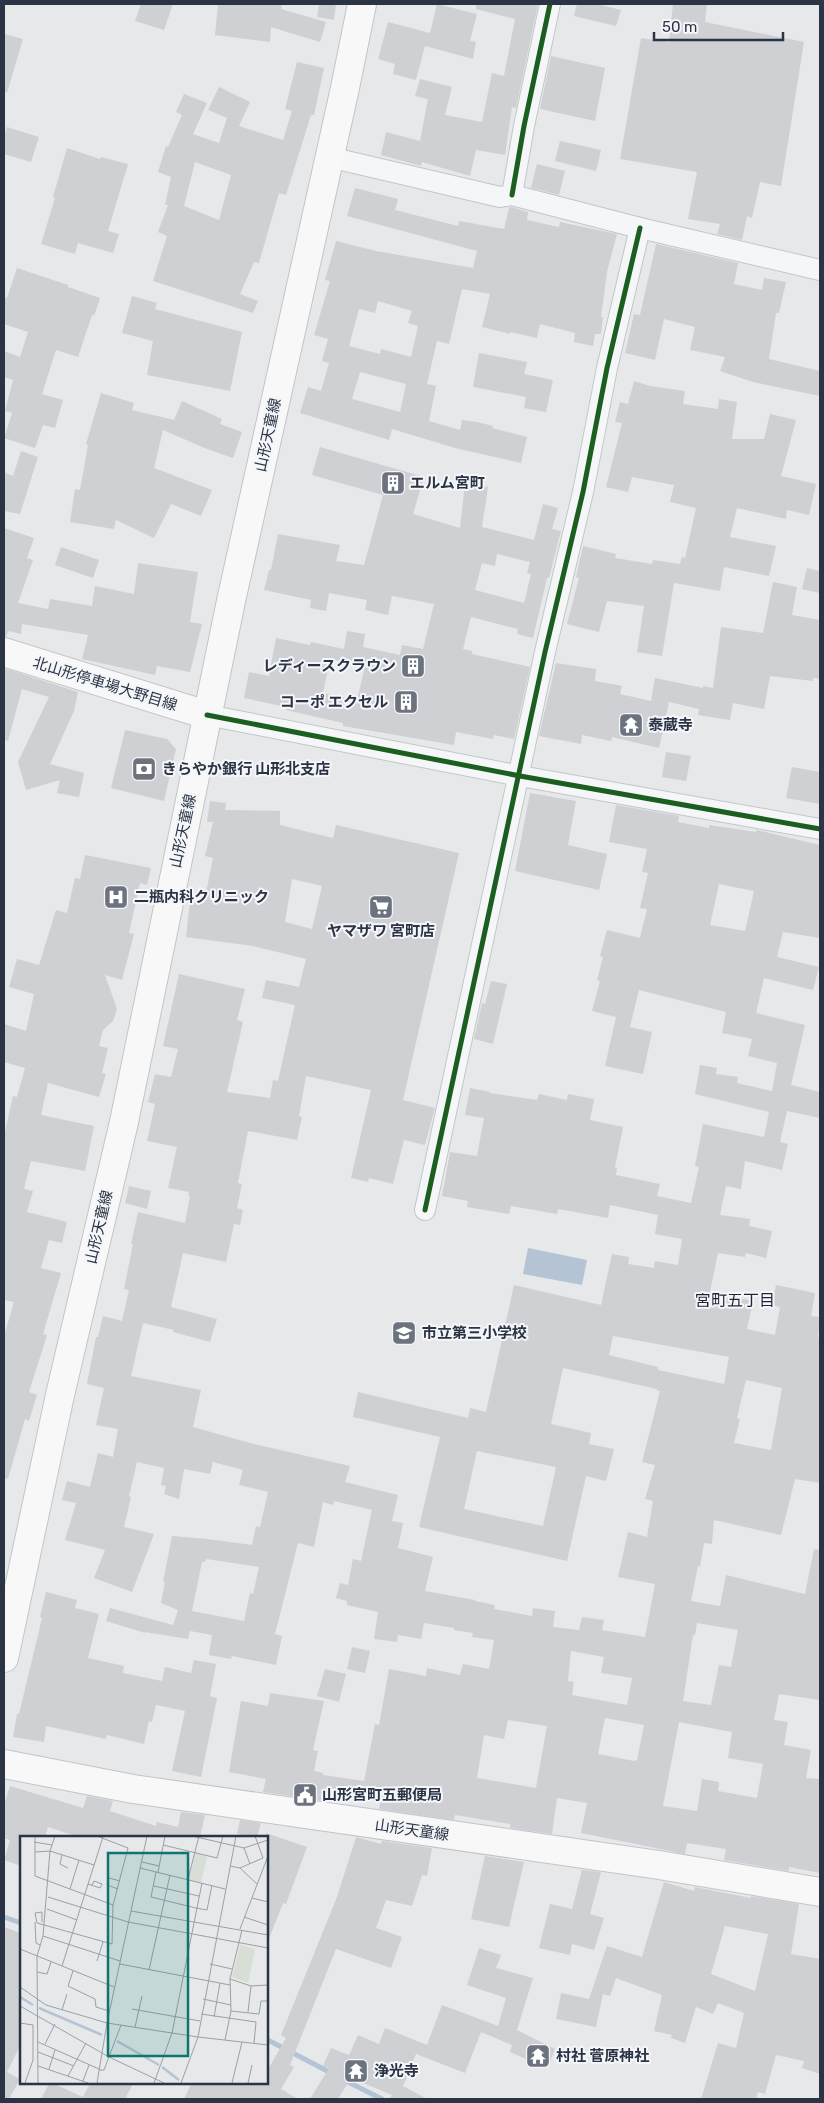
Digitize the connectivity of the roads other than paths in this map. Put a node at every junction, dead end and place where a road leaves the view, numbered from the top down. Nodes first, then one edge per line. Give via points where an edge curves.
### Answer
1 (362, 4) edge
2 (550, 4) edge
3 (329, 157) junction
4 (512, 195) junction
5 (640, 228) junction
6 (820, 270) edge
7 (4, 652) edge
8 (207, 715) junction
9 (520, 776) junction
10 (820, 829) edge
11 (425, 1210) dead end
12 (4, 1658) edge
13 (4, 1764) edge
14 (820, 1892) edge

1 - 3 main road, 山形天童線
2 - 4 street
3 - 4 street via 500,197
3 - 8 main road, 山形天童線
4 - 5 street
5 - 6 street
5 - 9 street
7 - 8 main road, 北山形停車場大野目線
8 - 9 street
8 - 12 main road, 山形天童線 via 124,1122 60,1394
9 - 10 street
9 - 11 street
13 - 14 main road, 山形天童線 via 133,1789 660,1865

